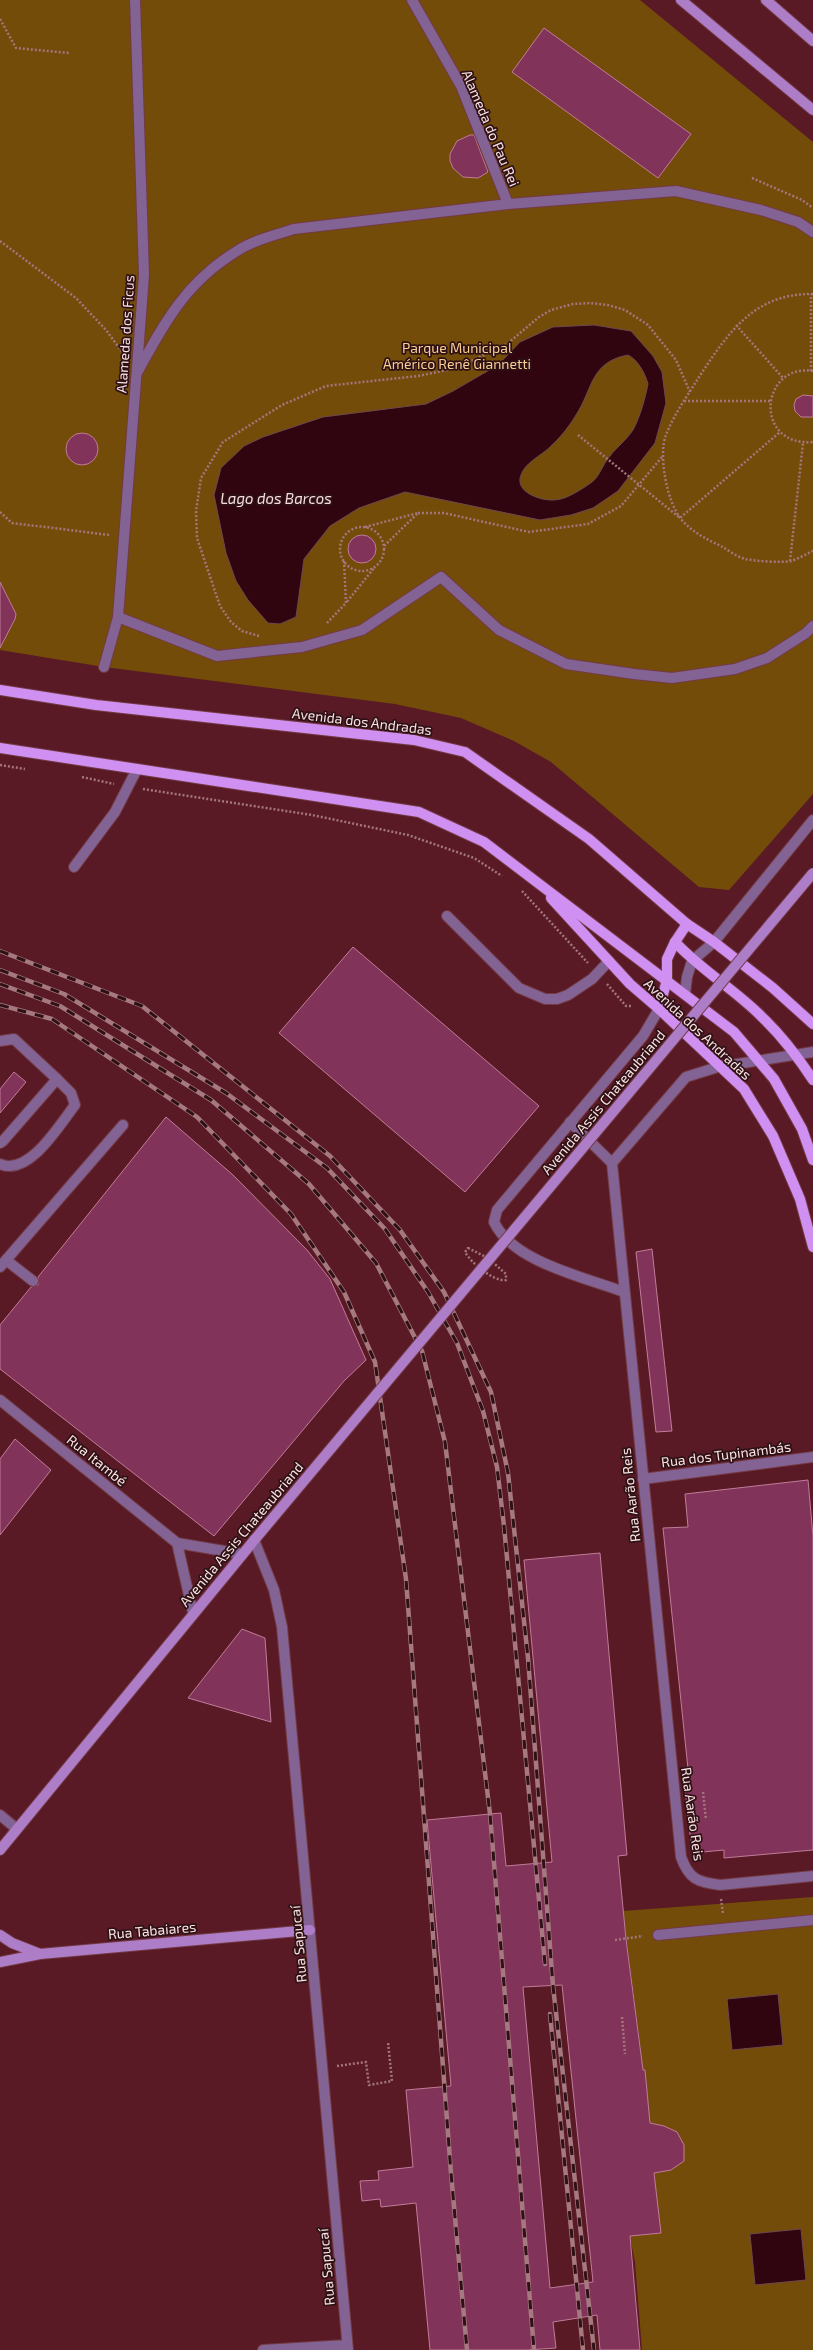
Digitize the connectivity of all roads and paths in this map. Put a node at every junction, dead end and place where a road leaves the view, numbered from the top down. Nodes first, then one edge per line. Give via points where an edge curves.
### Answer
1 (135, 0) edge
2 (412, 0) edge
3 (680, 0) edge
4 (766, 0) edge
5 (0, 19) edge
6 (813, 41) edge
7 (69, 53) dead end
8 (813, 110) edge
9 (752, 178) dead end
10 (508, 204) junction
11 (813, 208) edge
12 (813, 232) edge
13 (0, 241) edge
14 (812, 294) edge
15 (736, 325) junction
16 (812, 371) edge
17 (137, 373) junction
18 (784, 378) junction
19 (690, 392) junction
20 (684, 401) junction
21 (770, 401) junction
22 (780, 432) junction
23 (578, 435) dead end
24 (813, 442) edge
25 (804, 443) junction
26 (662, 456) junction
27 (639, 485) junction
28 (0, 512) edge
29 (418, 513) junction
30 (680, 518) junction
31 (365, 527) junction
32 (124, 537) junction
33 (384, 547) junction
34 (813, 551) edge
35 (344, 561) junction
36 (790, 561) junction
37 (375, 566) junction
38 (346, 603) junction
39 (118, 617) junction
40 (813, 626) edge
41 (322, 628) dead end
42 (261, 636) dead end
43 (104, 667) dead end
44 (0, 690) edge
45 (0, 748) edge
46 (0, 766) edge
47 (30, 769) dead end
48 (137, 769) junction
49 (76, 776) dead end
50 (130, 786) junction
51 (813, 820) edge
52 (74, 867) dead end
53 (813, 873) edge
54 (506, 879) dead end
55 (534, 879) junction
56 (518, 888) dead end
57 (447, 916) dead end
58 (687, 924) junction
59 (675, 942) junction
60 (714, 942) junction
61 (609, 961) junction
62 (692, 961) junction
63 (597, 973) junction
64 (667, 980) junction
65 (685, 994) junction
66 (659, 1009) junction
67 (813, 1024) edge
68 (0, 1041) edge
69 (813, 1052) edge
70 (796, 1054) junction
71 (758, 1060) junction
72 (718, 1067) junction
73 (57, 1079) junction
74 (813, 1080) edge
75 (570, 1122) junction
76 (123, 1125) dead end
77 (0, 1142) edge
78 (813, 1160) edge
79 (612, 1163) junction
80 (0, 1164) edge
81 (813, 1247) edge
82 (3, 1263) edge
83 (33, 1281) dead end
84 (624, 1292) junction
85 (0, 1400) edge
86 (813, 1457) edge
87 (643, 1479) junction
88 (255, 1539) junction
89 (177, 1543) junction
90 (242, 1554) junction
91 (193, 1614) junction
92 (703, 1792) dead end
93 (0, 1815) edge
94 (706, 1820) dead end
95 (17, 1829) junction
96 (0, 1850) edge
97 (813, 1876) edge
98 (720, 1885) junction
99 (813, 1920) edge
100 (725, 1929) junction
101 (310, 1930) junction
102 (0, 1935) edge
103 (658, 1935) joint
104 (615, 1940) dead end
105 (40, 1954) junction
106 (0, 1962) edge
107 (622, 2017) dead end
108 (388, 2042) dead end
109 (625, 2054) dead end
110 (323, 2068) junction
111 (347, 2348) edge
112 (263, 2350) edge

1 - 17 street, Alameda dos Ficus via 144,275
2 - 10 street, Alameda do Pau Rei via 461,86
3 - 8 street
4 - 6 street
5 - 7 path via 16,48
9 - 11 path via 802,200
10 - 12 street via 676,191 761,210 798,222
10 - 17 street via 294,229 237,250 191,287 166,320
13 - 17 path via 76,298 106,330
14 - 15 path via 798,294 767,304 755,309
14 - 16 path
15 - 18 path
15 - 19 path via 719,346
16 - 18 path via 792,373
17 - 32 street, Alameda dos Ficus
18 - 21 path
19 - 20 path
19 - 42 path via 676,360 648,324 625,310 590,303 573,304 551,310 507,344 457,368 418,376 326,386 282,405 223,442 201,478 196,511 197,538 220,606 231,622 242,631
20 - 21 path
20 - 26 path via 666,435
21 - 22 path via 770,414
22 - 25 path via 790,440
22 - 30 path
23 - 27 path
24 - 25 path
25 - 36 path
26 - 27 path
26 - 30 path via 666,478
27 - 29 path via 621,506 605,516 588,524 550,530 529,532 444,513
27 - 30 path
28 - 32 path via 12,523
29 - 31 path
29 - 33 path
30 - 36 path via 696,533 745,559
31 - 33 path via 378,534
31 - 35 path via 351,530 345,535 340,548
32 - 39 street, Alameda dos Ficus
33 - 37 path
34 - 36 path
35 - 37 path via 349,566 362,570
35 - 38 path
37 - 38 path
38 - 41 path
39 - 40 street via 217,656 302,647 362,630 441,577 499,630 566,664 672,678 735,670 767,658
39 - 43 street, Alameda dos Ficus
44 - 58 main road, Avenida dos Andradas via 96,705 414,740 465,752 589,839
45 - 48 main road, Avenida dos Andradas
46 - 47 path
48 - 50 street
48 - 55 main road, Avenida dos Andradas via 419,812 484,842
49 - 50 path
50 - 52 street via 115,812
50 - 54 path via 312,815 408,835 474,858
51 - 60 street
53 - 88 street, Avenida Assis Chateaubriand, bridge
55 - 61 main road, Avenida dos Andradas
55 - 64 main road, Avenida dos Andradas
56 - 63 path
57 - 63 street via 519,988 545,999 557,999 568,995
58 - 59 main road
58 - 60 main road, Avenida dos Andradas
59 - 62 main road
59 - 64 main road via 667,959
60 - 62 street
60 - 67 main road, Avenida dos Andradas via 773,988
61 - 63 street
61 - 66 main road, Avenida dos Andradas via 630,984
62 - 65 street
62 - 70 main road via 760,1015
63 - 66 path via 626,1006
64 - 65 main road, Avenida dos Andradas
64 - 66 main road
65 - 71 main road, Avenida dos Andradas via 734,1032
66 - 72 main road, Avenida dos Andradas
66 - 75 street, Avenida Assis Chateaubriand via 642,1036
68 - 73 street via 14,1039
69 - 70 street
70 - 71 street
70 - 74 main road
71 - 72 street
71 - 78 main road, Avenida dos Andradas via 774,1079 802,1129
72 - 79 street via 686,1076
72 - 81 main road, Avenida dos Andradas via 744,1089 773,1136 800,1199
73 - 77 street
73 - 80 street via 72,1093 75,1105 28,1161 15,1166
75 - 79 street
75 - 84 street, Avenida Assis Chateaubriand via 497,1210 494,1222 499,1232 532,1258
76 - 82 street
79 - 84 street, Rua Aarão Reis
82 - 83 street
84 - 87 street, Rua Aarão Reis
85 - 89 street, Rua Itambé
86 - 87 street, Rua dos Tupinambás
87 - 98 street, Rua Aarão Reis via 681,1857 686,1870 694,1879
88 - 90 street, Avenida Assis Chateaubriand
88 - 101 street, Rua Sapucaí via 274,1590 282,1627
89 - 90 street, Rua Itambé
89 - 91 street
90 - 91 street, Avenida Assis Chateaubriand
91 - 95 street, Avenida Assis Chateaubriand
92 - 94 path
93 - 95 street
95 - 96 street, Avenida Assis Chateaubriand
97 - 98 street
98 - 100 path
99 - 100 street
100 - 103 street
101 - 105 street, Rua Tabaiares
101 - 110 street, Rua Sapucaí
102 - 105 street, Rua Tabaiares via 12,1943
103 - 104 path
105 - 106 street
107 - 109 path
108 - 110 path via 392,2081 369,2085 366,2062
110 - 111 street, Rua Sapucaí
111 - 112 street

